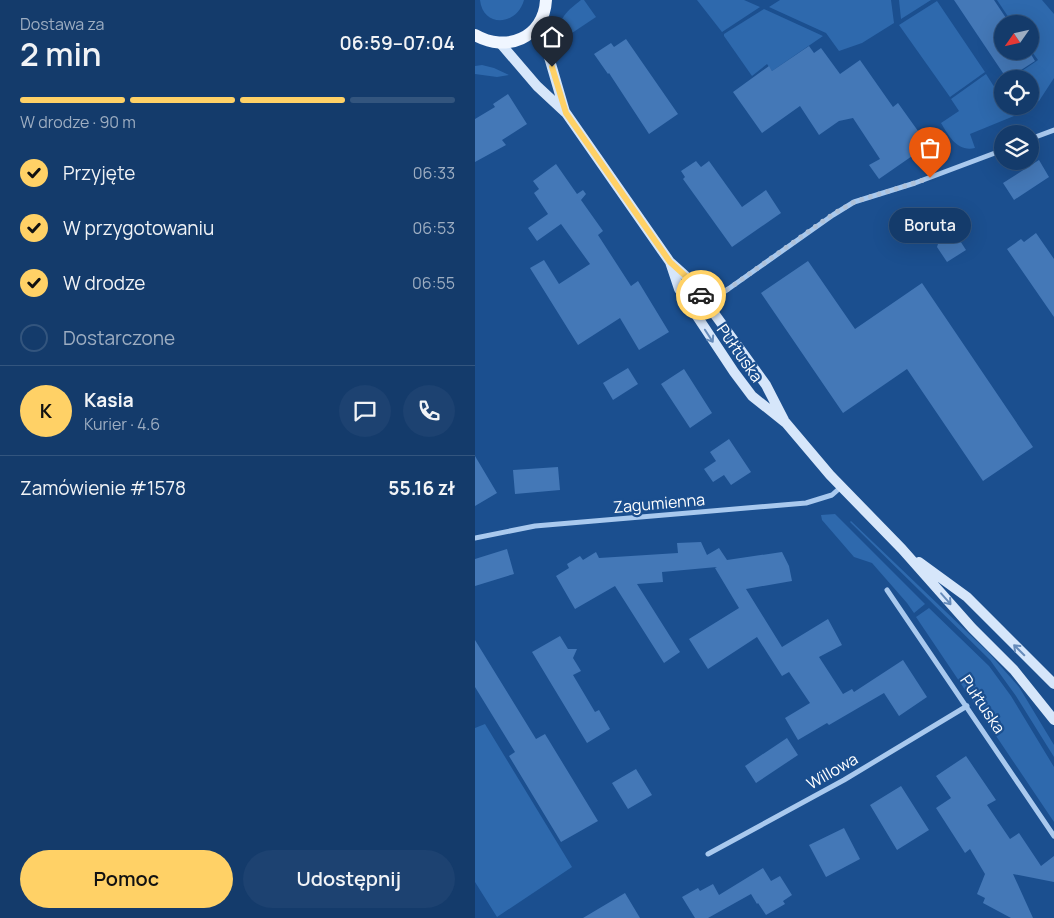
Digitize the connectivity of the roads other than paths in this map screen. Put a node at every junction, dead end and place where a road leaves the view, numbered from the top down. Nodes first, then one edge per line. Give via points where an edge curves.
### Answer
1 (557, 0) edge
2 (545, 8) edge
3 (478, 40) edge
4 (501, 44) junction
5 (566, 113) junction
6 (1054, 130) edge
7 (1039, 136) edge
8 (994, 153) edge
9 (670, 262) junction
10 (707, 304) junction
11 (786, 423) junction
12 (841, 487) junction
13 (475, 538) edge
14 (903, 549) junction
15 (887, 590) dead end
16 (1054, 684) edge
17 (967, 706) junction
18 (1054, 720) edge
19 (1054, 836) edge
20 (708, 854) dead end

1 - 2 main road
2 - 4 main road via 537,26 525,36
2 - 5 main road, Pułtuska via 549,57
3 - 4 main road
4 - 5 main road, Pułtuska via 537,86
5 - 9 main road, Pułtuska
6 - 7 street
8 - 10 street via 915,184 854,202
9 - 10 main road, Pułtuska via 690,280
9 -> 11 main road, Pułtuska via 679,289 733,372 752,396
10 - 11 main road, Pułtuska via 766,385
11 - 12 main road, Pułtuska
12 - 13 street, Zagumienna via 832,495 806,503 535,526
12 - 14 main road, Pułtuska
16 -> 14 main road, Pułtuska via 967,597
14 -> 18 main road, Pułtuska via 972,628 1014,670
15 - 17 street, Pułtuska
17 - 19 street, Pułtuska
17 - 20 street, Willowa via 844,780

